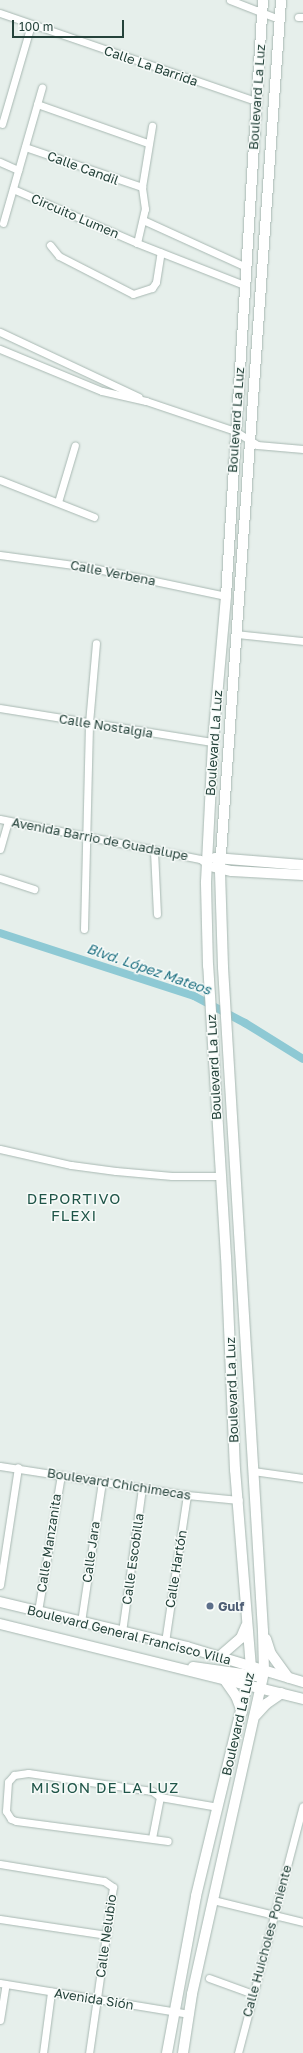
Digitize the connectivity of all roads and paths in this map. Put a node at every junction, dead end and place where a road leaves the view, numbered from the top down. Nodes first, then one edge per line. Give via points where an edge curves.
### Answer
1 (230, 0) edge
2 (263, 0) edge
3 (281, 0) edge
4 (262, 13) junction
5 (0, 14) edge
6 (279, 19) junction
7 (31, 25) junction
8 (42, 87) dead end
9 (256, 101) junction
10 (37, 104) junction
11 (2, 124) dead end
12 (152, 126) dead end
13 (148, 143) junction
14 (25, 147) junction
15 (0, 162) edge
16 (18, 170) junction
17 (142, 188) junction
18 (13, 189) junction
19 (143, 220) junction
20 (3, 223) dead end
21 (137, 243) junction
22 (50, 246) dead end
23 (161, 252) junction
24 (246, 267) junction
25 (244, 285) junction
26 (0, 332) edge
27 (0, 349) edge
28 (146, 401) junction
29 (235, 431) junction
30 (250, 441) junction
31 (75, 445) dead end
32 (303, 449) edge
33 (0, 480) edge
34 (58, 502) junction
35 (94, 517) dead end
36 (0, 555) edge
37 (226, 596) junction
38 (236, 634) junction
39 (303, 641) edge
40 (96, 643) dead end
41 (0, 708) edge
42 (89, 723) junction
43 (213, 742) junction
44 (0, 819) edge
45 (8, 821) junction
46 (87, 836) junction
47 (0, 849) edge
48 (154, 851) junction
49 (205, 860) junction
50 (220, 864) junction
51 (303, 865) edge
52 (303, 875) edge
53 (0, 878) edge
54 (34, 889) dead end
55 (157, 914) dead end
56 (84, 929) dead end
57 (208, 966) junction
58 (223, 967) junction
59 (0, 1148) edge
60 (221, 1176) junction
61 (0, 1466) edge
62 (18, 1468) junction
63 (253, 1471) junction
64 (61, 1475) junction
65 (303, 1478) edge
66 (102, 1482) junction
67 (142, 1487) junction
68 (187, 1495) junction
69 (239, 1500) junction
70 (0, 1585) edge
71 (0, 1602) edge
72 (38, 1611) junction
73 (81, 1622) junction
74 (0, 1624) edge
75 (247, 1624) junction
76 (263, 1631) junction
77 (122, 1632) junction
78 (165, 1642) junction
79 (219, 1657) junction
80 (178, 1669) junction
81 (263, 1673) junction
82 (250, 1675) junction
83 (288, 1677) junction
84 (224, 1679) junction
85 (303, 1683) edge
86 (261, 1688) junction
87 (282, 1693) junction
88 (303, 1699) edge
89 (242, 1712) junction
90 (255, 1717) junction
91 (160, 1797) junction
92 (303, 1806) edge
93 (218, 1807) junction
94 (152, 1838) junction
95 (168, 1841) dead end
96 (0, 1864) edge
97 (213, 1900) junction
98 (275, 1915) junction
99 (0, 1919) edge
100 (303, 1922) edge
101 (107, 1935) junction
102 (209, 1978) dead end
103 (3, 1984) edge
104 (51, 1992) junction
105 (253, 1994) junction
106 (98, 1999) junction
107 (173, 2011) junction
108 (189, 2014) junction
109 (0, 2020) edge
110 (43, 2053) edge
111 (89, 2053) edge
112 (166, 2053) edge
113 (183, 2053) edge
114 (238, 2053) edge

1 - 4 street
2 - 4 main road, Boulevard La Luz
3 - 6 main road, Boulevard La Luz
4 - 6 street
4 - 9 main road, Boulevard La Luz
5 - 7 street, Calle La Barrida
6 - 30 main road, Boulevard La Luz
7 - 9 street, Calle La Barrida
7 - 11 street
8 - 10 street
9 - 24 main road, Boulevard La Luz
10 - 13 street
10 - 14 street
12 - 13 street, Circuito Lumen
13 - 17 street, Circuito Lumen
14 - 16 street
14 - 17 street, Calle Candil
15 - 16 street
16 - 18 street
17 - 19 street, Circuito Lumen via 145,202
18 - 20 street
18 - 21 street, Circuito Lumen
19 - 21 street, Circuito Lumen
19 - 24 street
21 - 23 street, Circuito Lumen
22 - 23 street via 59,256 133,294 152,288 156,282
23 - 25 street, Circuito Lumen
24 - 25 main road, Boulevard La Luz
25 - 29 main road, Boulevard La Luz
26 - 28 street
27 - 28 street via 102,391
28 - 29 street
29 - 30 street
29 - 37 main road, Boulevard La Luz
30 - 32 street via 265,447
30 - 38 main road, Boulevard La Luz
31 - 34 street
33 - 34 street
34 - 35 street
36 - 37 street, Calle Verbena via 88,567
37 - 43 main road, Boulevard La Luz
38 - 39 street
38 - 50 main road, Boulevard La Luz
40 - 42 street
41 - 42 street, Calle Nostalgia
42 - 43 street, Calle Nostalgia
42 - 46 street
43 - 49 main road, Boulevard La Luz
44 - 45 street, Avenida Barrio de Guadalupe
45 - 46 street, Avenida Barrio de Guadalupe
45 - 47 street
46 - 48 street, Avenida Barrio de Guadalupe
46 - 56 street
48 - 49 street, Avenida Barrio de Guadalupe
48 - 55 street
49 - 50 main road, Avenida Barrio de Guadalupe
49 - 57 main road, Boulevard La Luz
50 - 51 main road, Avenida Barrio de Guadalupe
50 - 52 main road, Avenida Barrio de Guadalupe
50 - 58 main road, Boulevard La Luz
53 - 54 street
57 - 58 main road via 216,964
57 - 60 main road, Boulevard La Luz
58 - 63 main road, Boulevard La Luz
59 - 60 street via 71,1165 116,1171 172,1176
60 - 69 main road, Boulevard La Luz via 235,1470
61 - 62 street, Boulevard Chichimecas
62 - 64 street, Boulevard Chichimecas
62 - 70 street
63 - 65 street
63 - 76 main road, Boulevard La Luz
64 - 66 street, Boulevard Chichimecas
64 - 72 street, Calle Manzanita
66 - 67 street, Boulevard Chichimecas
66 - 73 street, Calle Jara
67 - 68 street, Boulevard Chichimecas
67 - 77 street, Calle Escobilla
68 - 69 street, Boulevard Chichimecas
68 - 78 street, Calle Hartón
69 - 75 main road, Boulevard La Luz
71 - 72 main road, Boulevard General Francisco Villa
72 - 73 main road, Boulevard General Francisco Villa
73 - 77 main road, Boulevard General Francisco Villa
74 - 80 main road, Boulevard General Francisco Villa
75 - 79 main road via 241,1638
75 - 82 main road, Boulevard La Luz
76 - 81 main road, Boulevard La Luz
76 - 83 main road via 271,1654
77 - 78 main road, Boulevard General Francisco Villa
78 - 79 main road, Boulevard General Francisco Villa
79 - 82 main road, Boulevard General Francisco Villa
80 - 82 main road via 203,1667
80 - 84 main road, Boulevard General Francisco Villa
81 - 82 main road, Boulevard General Francisco Villa
81 - 82 main road
81 - 83 main road, Boulevard General Francisco Villa
81 - 85 main road
81 - 86 main road, Boulevard La Luz
82 - 84 main road, Boulevard General Francisco Villa
82 - 86 main road, Boulevard General Francisco Villa
82 - 89 main road, Boulevard La Luz
83 - 85 main road, Boulevard General Francisco Villa
84 - 89 main road via 236,1696
86 - 87 main road, Boulevard General Francisco Villa
86 - 90 main road, Boulevard La Luz
87 - 88 main road, Boulevard General Francisco Villa
87 - 90 main road via 266,1704
89 - 93 main road, Boulevard La Luz
90 - 97 main road, Boulevard La Luz
91 - 93 street
91 - 94 street
91 - 94 street via 152,1791 23,1773 14,1775 8,1782 6,1808 11,1819 23,1823
92 - 98 street, Calle Huicholes Poniente
93 - 107 main road, Boulevard La Luz via 196,1896
94 - 95 street
96 - 101 street, Calle Nelubio via 108,1882 113,1890
97 - 98 street
97 - 108 main road, Boulevard La Luz
98 - 100 street
98 - 105 street, Calle Huicholes Poniente
99 - 101 street
101 - 106 street, Calle Nelubio
102 - 105 street
103 - 104 street, Avenida Sión
103 - 109 street
104 - 106 street, Avenida Sión
104 - 110 street
105 - 114 street, Calle Huicholes Poniente
106 - 107 street, Avenida Sión
106 - 111 street, Calle Nelubio
107 - 108 street, Avenida Sión
107 - 112 main road, Boulevard La Luz
108 - 113 main road, Boulevard La Luz

